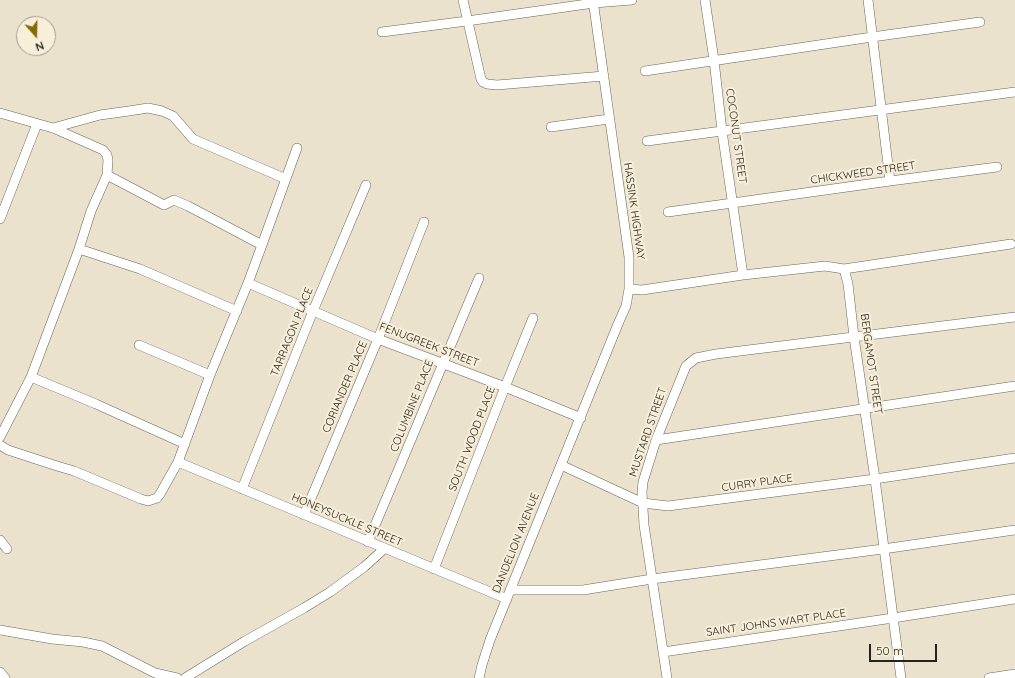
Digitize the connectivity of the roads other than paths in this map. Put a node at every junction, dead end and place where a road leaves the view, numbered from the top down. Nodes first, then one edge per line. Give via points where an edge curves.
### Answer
1 (463, 0) edge
2 (632, 0) edge
3 (705, 0) edge
4 (868, 0) edge
5 (593, 2) edge
6 (468, 22) junction
7 (980, 22) dead end
8 (382, 32) dead end
9 (872, 36) junction
10 (714, 60) junction
11 (645, 71) dead end
12 (604, 76) junction
13 (1015, 92) edge
14 (880, 109) junction
15 (0, 113) edge
16 (610, 119) junction
17 (38, 124) junction
18 (551, 127) dead end
19 (53, 128) junction
20 (722, 131) junction
21 (647, 141) dead end
22 (297, 148) dead end
23 (997, 167) dead end
24 (107, 174) junction
25 (286, 179) junction
26 (890, 181) junction
27 (366, 185) dead end
28 (733, 203) junction
29 (668, 212) dead end
30 (0, 219) edge
31 (424, 222) dead end
32 (1011, 244) dead end
33 (262, 245) junction
34 (79, 249) junction
35 (844, 268) junction
36 (744, 276) junction
37 (479, 278) dead end
38 (248, 283) junction
39 (629, 289) junction
40 (237, 311) junction
41 (313, 311) junction
42 (1015, 317) edge
43 (533, 318) dead end
44 (854, 337) junction
45 (378, 339) junction
46 (139, 345) dead end
47 (443, 364) junction
48 (210, 375) junction
49 (31, 377) junction
50 (1015, 386) edge
51 (505, 387) junction
52 (864, 408) junction
53 (581, 418) junction
54 (0, 437) edge
55 (656, 440) junction
56 (185, 444) junction
57 (0, 445) edge
58 (1015, 458) edge
59 (178, 462) junction
60 (562, 465) junction
61 (875, 479) junction
62 (242, 489) junction
63 (643, 504) junction
64 (304, 515) junction
65 (1015, 530) edge
66 (0, 540) edge
67 (368, 542) junction
68 (7, 549) dead end
69 (384, 549) junction
70 (883, 549) junction
71 (434, 569) junction
72 (652, 579) junction
73 (510, 590) junction
74 (506, 599) junction
75 (1015, 599) edge
76 (893, 618) junction
77 (0, 630) edge
78 (663, 652) junction
79 (0, 672) edge
80 (1015, 674) edge
81 (5, 678) edge
82 (177, 678) edge
83 (186, 678) edge
84 (480, 678) edge
85 (667, 678) edge
86 (901, 678) edge
87 (989, 678) edge

1 - 6 street
2 - 5 street
3 - 10 street, COCONUT STREET
4 - 9 street
5 - 6 street
5 - 12 street, HASSINK HIGHWAY
6 - 8 street
6 - 12 street via 481,78 487,84
7 - 9 street
9 - 10 street
9 - 14 street
10 - 11 street
10 - 20 street, COCONUT STREET
12 - 16 street, HASSINK HIGHWAY
13 - 14 street
14 - 20 street
14 - 26 street
15 - 17 street
16 - 18 street
16 - 39 street, HASSINK HIGHWAY via 628,257
17 - 19 street
17 - 30 street
19 - 24 street via 103,150 108,160
19 - 25 street via 129,110 148,108 162,111 173,116 193,140
20 - 21 street
20 - 28 street, COCONUT STREET
22 - 25 street
23 - 26 street, CHICKWEED STREET
24 - 33 street via 164,205 174,200 188,206
24 - 34 street via 91,211
25 - 33 street
26 - 28 street, CHICKWEED STREET
27 - 41 street, TARRAGON PLACE
28 - 29 street, CHICKWEED STREET
28 - 36 street, COCONUT STREET
31 - 45 street, CORIANDER PLACE
32 - 35 street
33 - 38 street
34 - 40 street via 140,269
34 - 49 street
35 - 36 street via 826,266
35 - 44 street, BERGAMOT STREET
36 - 39 street via 642,290
37 - 47 street, COLUMBINE PLACE
38 - 40 street
38 - 41 street, FENUGREEK STREET
39 - 53 street, HASSINK HIGHWAY via 626,306
40 - 48 street
41 - 45 street, FENUGREEK STREET
41 - 62 street, TARRAGON PLACE
42 - 44 street, MUSTARD STREET
43 - 51 street, SOUTH WOOD PLACE
44 - 52 street, BERGAMOT STREET
44 - 55 street, MUSTARD STREET via 696,358 686,366
45 - 47 street, FENUGREEK STREET
45 - 64 street, CORIANDER PLACE
46 - 48 street
47 - 51 street, FENUGREEK STREET
47 - 67 street, COLUMBINE PLACE
48 - 56 street
49 - 54 street
49 - 56 street
50 - 52 street
51 - 53 street, FENUGREEK STREET
51 - 71 street, SOUTH WOOD PLACE
52 - 55 street
52 - 61 street, BERGAMOT STREET
53 - 60 street, DANDELION AVENUE
55 - 63 street, MUSTARD STREET via 643,482
56 - 59 street
57 - 59 street via 74,470 148,501 160,494
58 - 61 street, CURRY PLACE
59 - 62 street, HONEYSUCKLE STREET
60 - 63 street
60 - 73 street, DANDELION AVENUE
61 - 63 street, CURRY PLACE via 680,505
61 - 70 street, BERGAMOT STREET
62 - 64 street, HONEYSUCKLE STREET
63 - 72 street, MUSTARD STREET
64 - 67 street, HONEYSUCKLE STREET
65 - 70 street
66 - 68 street
67 - 69 street, HONEYSUCKLE STREET
69 - 71 street, HONEYSUCKLE STREET
69 - 83 street via 330,592
70 - 72 street
70 - 76 street, BERGAMOT STREET
71 - 74 street, HONEYSUCKLE STREET
72 - 73 street via 582,590
72 - 78 street, MUSTARD STREET
73 - 74 street, DANDELION AVENUE
74 - 84 street, DANDELION AVENUE via 490,640
75 - 76 street, SAINT JOHNS WART PLACE
76 - 78 street, SAINT JOHNS WART PLACE
76 - 86 street, BERGAMOT STREET
77 - 82 street via 102,646 155,673
78 - 85 street, MUSTARD STREET
79 - 81 street
80 - 87 street

